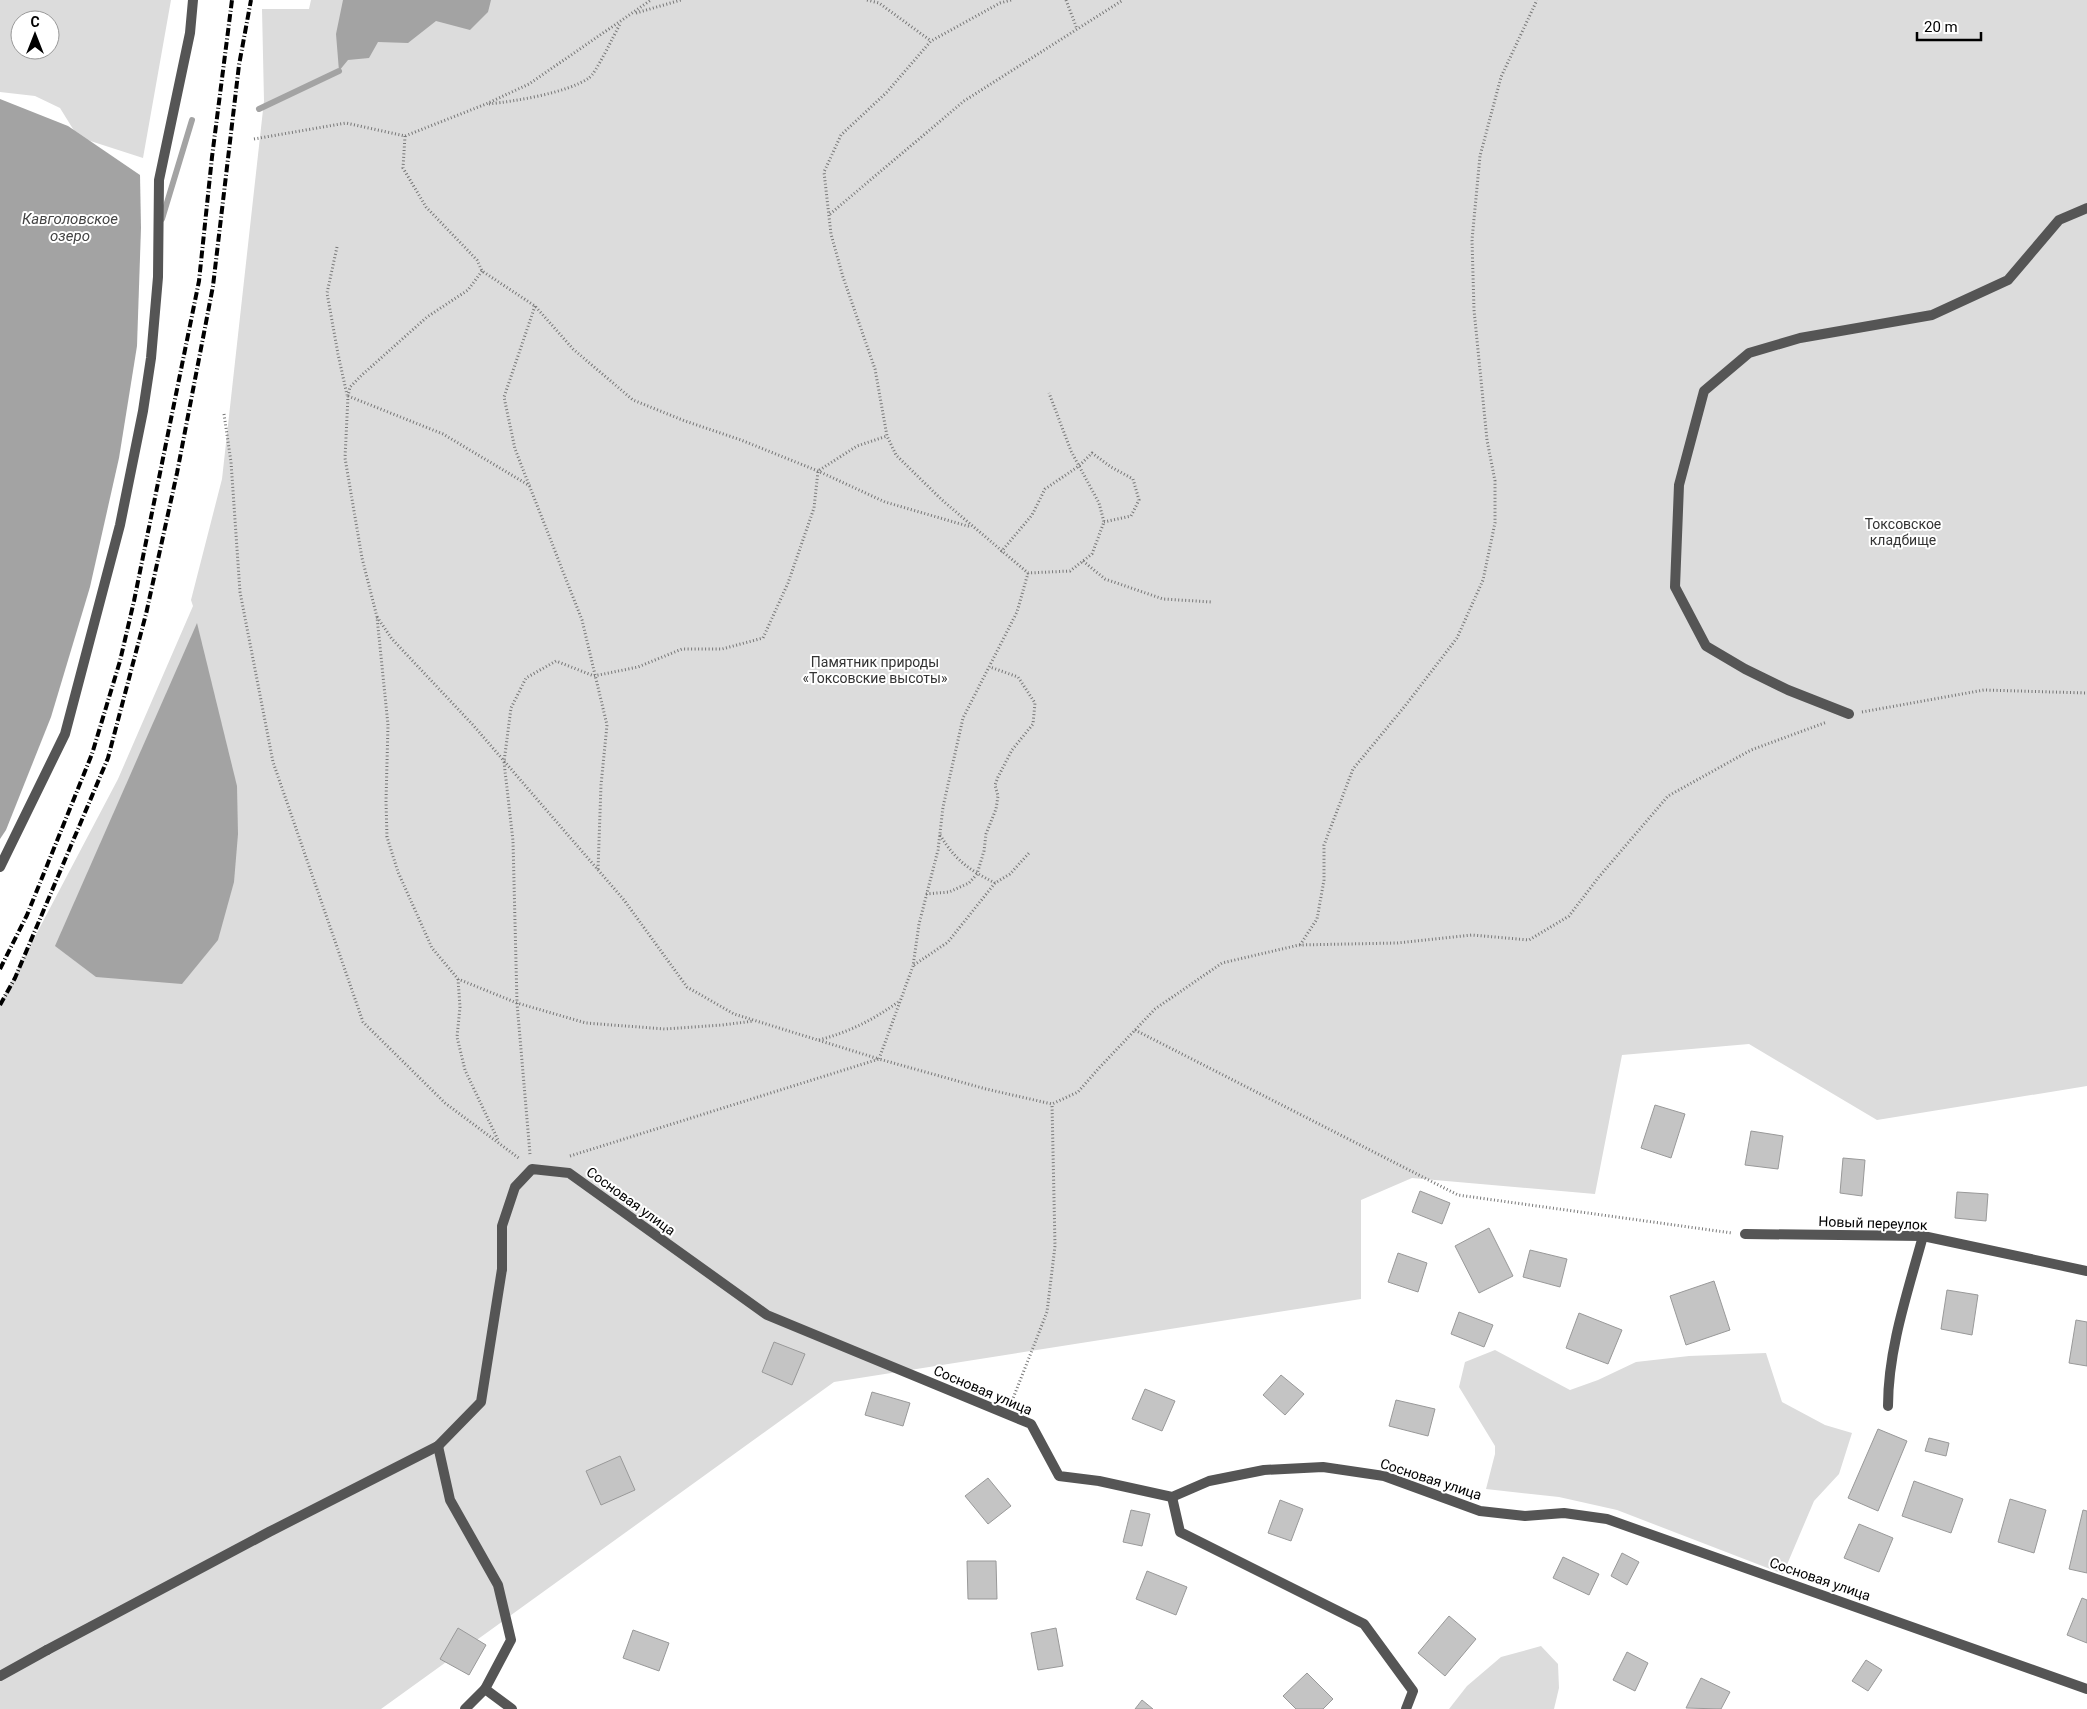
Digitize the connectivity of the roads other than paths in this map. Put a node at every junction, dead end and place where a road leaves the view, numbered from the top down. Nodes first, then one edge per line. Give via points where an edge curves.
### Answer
1 (193, 0) edge
2 (2087, 208) edge
3 (1849, 714) road end
4 (0, 867) edge
5 (1745, 1234) road end
6 (1923, 1236) junction
7 (2087, 1271) edge
8 (1888, 1406) dead end
9 (438, 1446) junction
10 (1172, 1496) junction
11 (0, 1676) edge
12 (486, 1689) junction
13 (2087, 1689) edge
14 (466, 1709) edge
15 (512, 1709) edge
16 (1406, 1709) edge

1 - 4 street via 190,33 159,180 158,277 151,358 120,525 65,734
2 - 3 street via 2059,220 2008,280 1932,315 1800,338 1749,352 1704,391 1679,485 1675,587 1706,646 1779,686
5 - 6 street, Новый переулок
6 - 7 street, Новый переулок
6 - 8 street via 1897,1336
9 - 10 street, Сосновая улица via 481,1402 502,1269 502,1226 516,1187 532,1169 569,1173 767,1315 1031,1424 1059,1476
9 - 11 street
9 - 12 street via 450,1500 498,1585 511,1640
10 - 13 street, Сосновая улица via 1208,1481 1264,1470 1323,1467 1384,1476 1480,1511 1525,1516 1564,1513 1607,1519
10 - 16 street via 1180,1532 1364,1624 1413,1691
12 - 14 street
12 - 15 street

